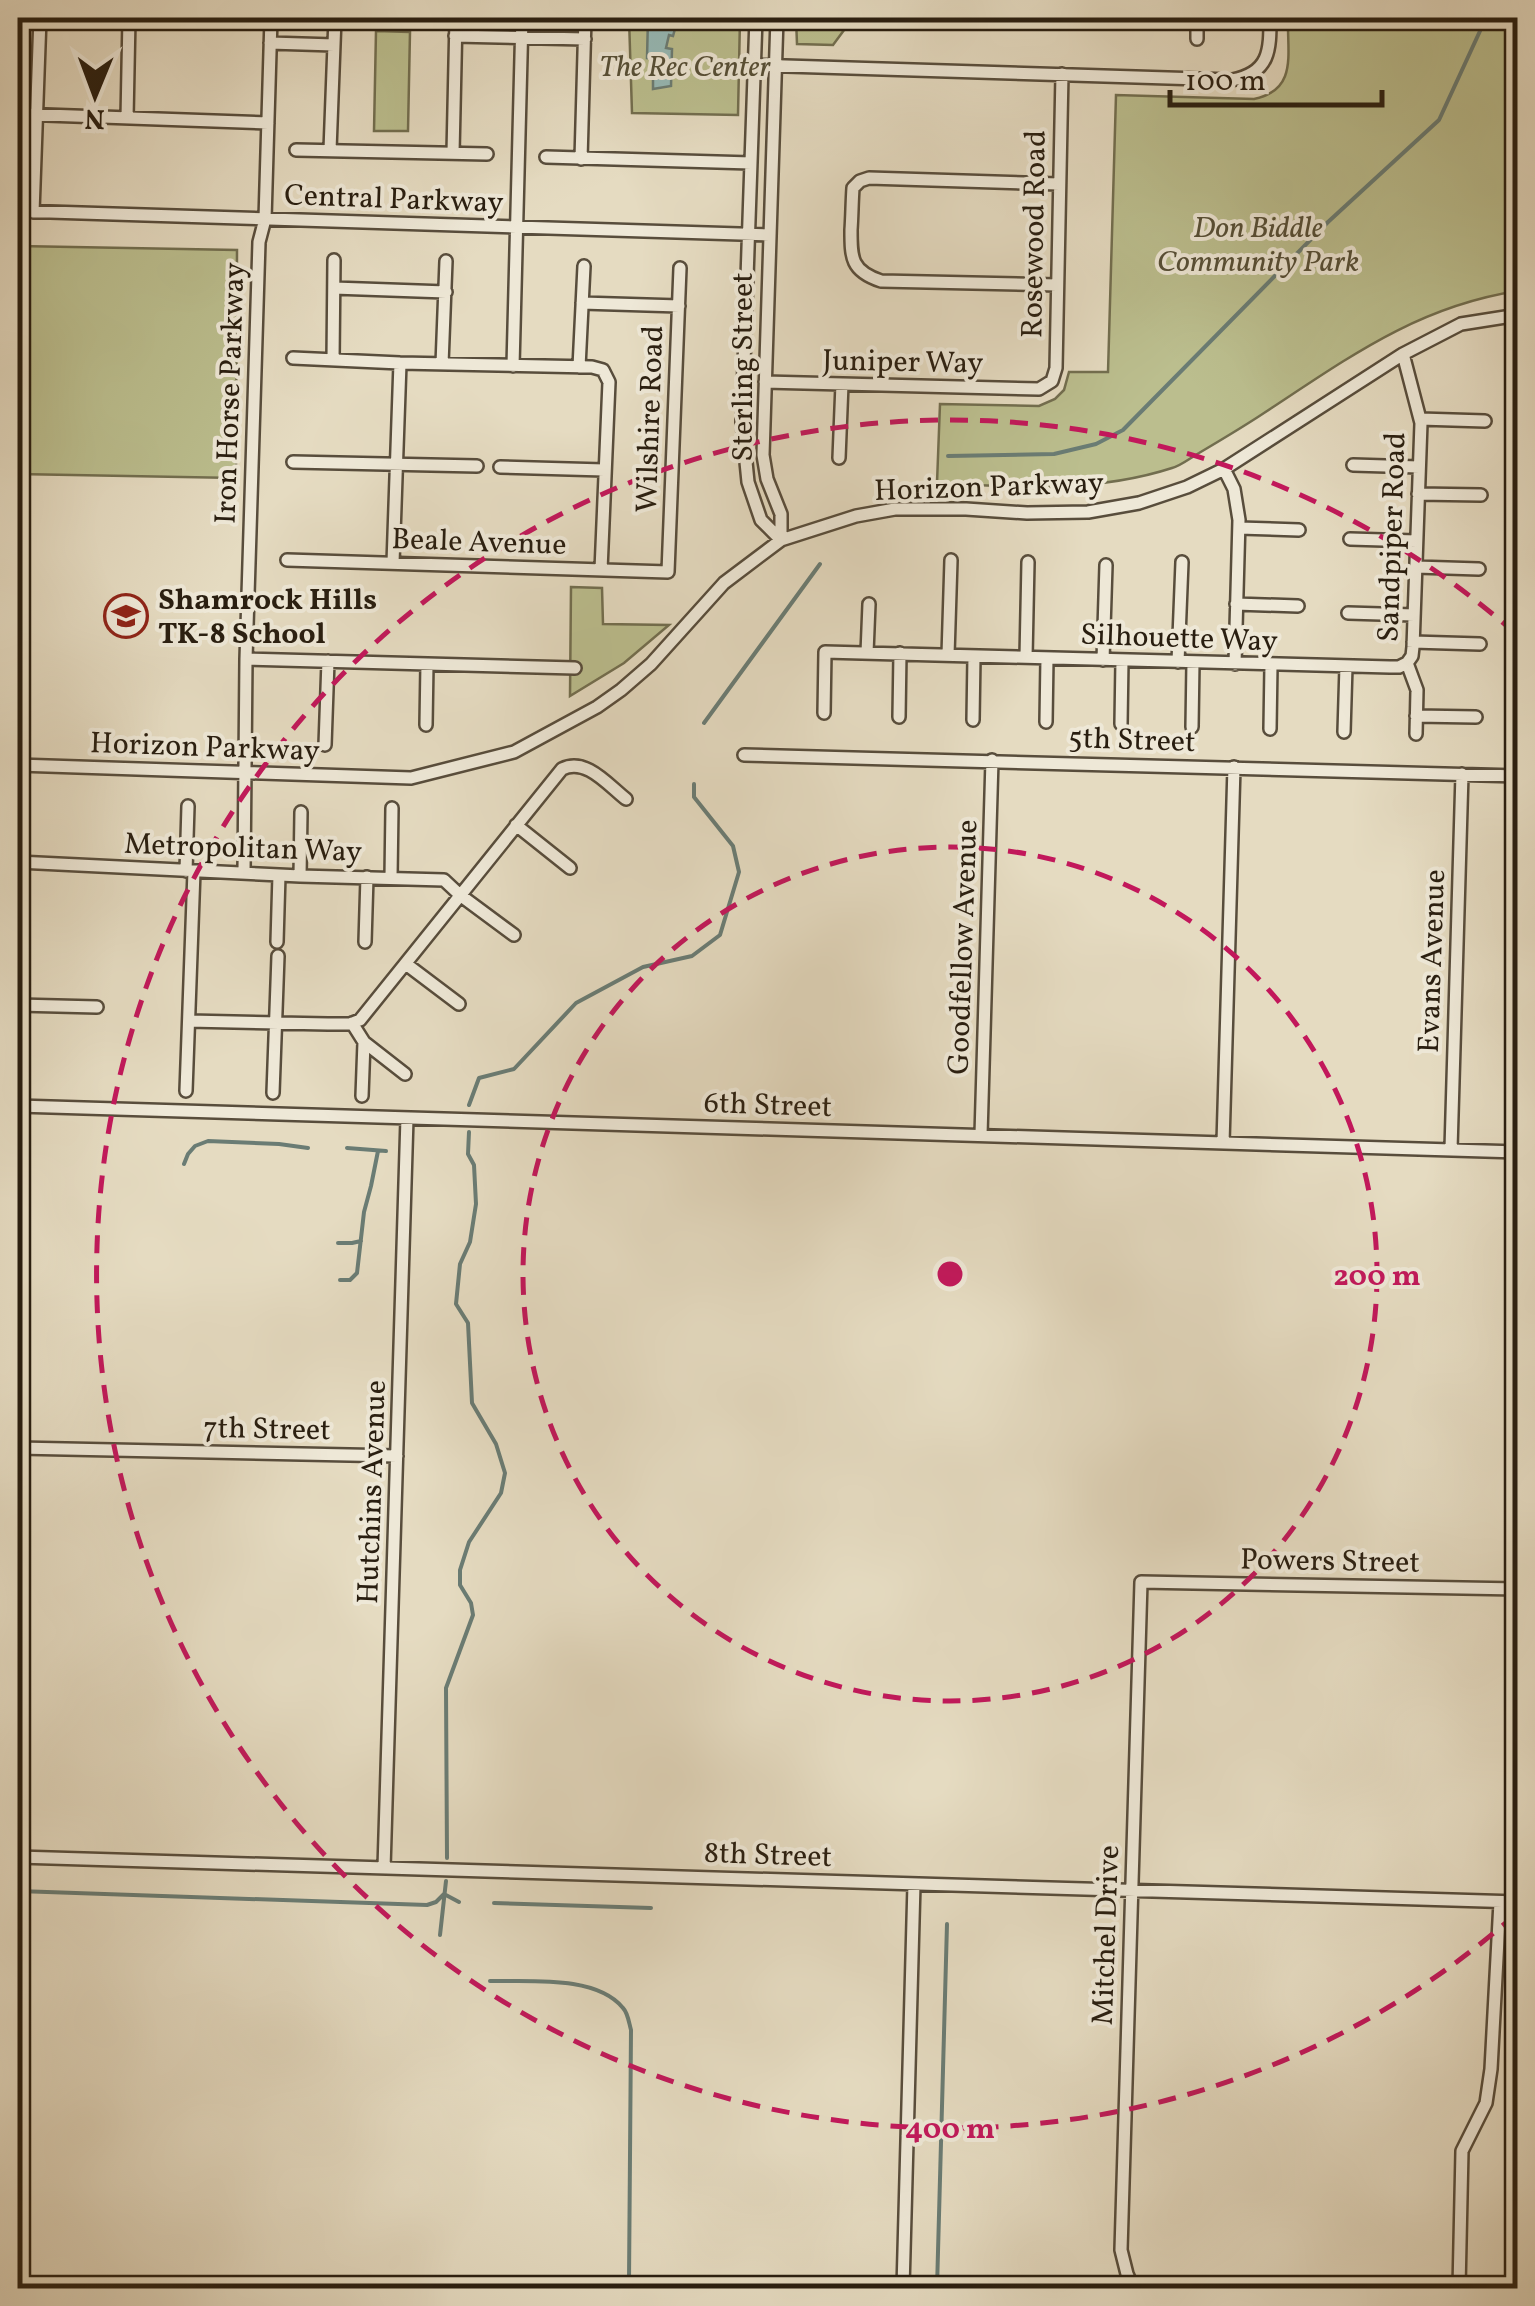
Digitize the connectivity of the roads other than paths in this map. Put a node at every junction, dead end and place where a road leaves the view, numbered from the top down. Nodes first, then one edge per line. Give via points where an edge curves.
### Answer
1 (40, 18) edge
2 (129, 18) edge
3 (271, 18) edge
4 (335, 18) edge
5 (456, 18) edge
6 (522, 18) edge
7 (585, 18) edge
8 (756, 18) edge
9 (777, 18) edge
10 (1197, 18) edge
11 (1270, 18) edge
12 (455, 36) junction
13 (522, 38) junction
14 (1197, 39) dead end
15 (585, 40) junction
16 (270, 43) junction
17 (334, 45) junction
18 (754, 66) junction
19 (776, 66) junction
20 (1062, 74) junction
21 (18, 114) edge
22 (35, 114) junction
23 (127, 118) junction
24 (268, 123) junction
25 (296, 150) dead end
26 (330, 150) junction
27 (453, 153) junction
28 (487, 154) dead end
29 (546, 156) dead end
30 (581, 158) junction
31 (751, 163) junction
32 (1059, 184) junction
33 (18, 211) edge
34 (32, 212) junction
35 (265, 220) junction
36 (516, 227) junction
37 (748, 234) junction
38 (769, 235) junction
39 (334, 260) dead end
40 (446, 261) dead end
41 (584, 266) dead end
42 (680, 268) dead end
43 (1057, 286) junction
44 (334, 288) junction
45 (446, 292) junction
46 (582, 303) junction
47 (679, 306) junction
48 (1518, 315) edge
49 (1403, 354) junction
50 (293, 358) dead end
51 (332, 360) junction
52 (400, 363) junction
53 (442, 364) junction
54 (513, 366) junction
55 (579, 367) junction
56 (765, 382) junction
57 (842, 384) junction
58 (1039, 389) joint
59 (1420, 419) junction
60 (1485, 421) dead end
61 (840, 458) dead end
62 (293, 462) dead end
63 (397, 464) junction
64 (1353, 465) dead end
65 (477, 466) dead end
66 (1419, 467) junction
67 (500, 468) dead end
68 (1224, 469) junction
69 (604, 470) junction
70 (1418, 494) junction
71 (1482, 495) dead end
72 (1239, 528) junction
73 (1299, 530) dead end
74 (1350, 539) dead end
75 (781, 540) junction
76 (1416, 541) junction
77 (287, 560) dead end
78 (951, 560) dead end
79 (1028, 562) dead end
80 (1182, 562) dead end
81 (393, 563) junction
82 (1106, 564) dead end
83 (1416, 567) junction
84 (601, 570) junction
85 (1480, 570) dead end
86 (668, 572) joint
87 (869, 604) dead end
88 (1236, 604) junction
89 (1298, 606) dead end
90 (1348, 613) dead end
91 (1414, 616) junction
92 (1414, 642) junction
93 (1480, 644) dead end
94 (867, 652) junction
95 (900, 653) junction
96 (948, 655) junction
97 (974, 656) junction
98 (1026, 657) junction
99 (1048, 658) junction
100 (246, 659) junction
101 (1103, 660) junction
102 (1122, 660) junction
103 (328, 662) junction
104 (1178, 662) junction
105 (1193, 662) junction
106 (1407, 663) junction
107 (427, 664) junction
108 (1235, 664) junction
109 (1271, 664) junction
110 (1346, 666) junction
111 (575, 668) dead end
112 (824, 713) dead end
113 (1416, 716) junction
114 (899, 717) dead end
115 (1476, 717) dead end
116 (973, 720) dead end
117 (1046, 722) dead end
118 (1121, 724) dead end
119 (426, 725) dead end
120 (1192, 727) dead end
121 (1270, 729) dead end
122 (1344, 732) dead end
123 (1416, 734) dead end
124 (325, 745) dead end
125 (744, 755) dead end
126 (992, 760) junction
127 (18, 766) edge
128 (1234, 767) junction
129 (246, 771) junction
130 (1462, 774) junction
131 (1518, 776) edge
132 (626, 799) dead end
133 (188, 806) dead end
134 (392, 808) dead end
135 (301, 812) dead end
136 (516, 825) junction
137 (18, 862) edge
138 (570, 868) dead end
139 (190, 871) junction
140 (244, 873) junction
141 (278, 875) junction
142 (300, 876) junction
143 (367, 877) junction
144 (390, 877) junction
145 (460, 895) junction
146 (514, 934) dead end
147 (365, 942) dead end
148 (406, 964) junction
149 (458, 1004) dead end
150 (18, 1005) edge
151 (97, 1006) dead end
152 (189, 1021) junction
153 (276, 1023) junction
154 (352, 1023) junction
155 (364, 1042) junction
156 (405, 1074) dead end
157 (186, 1091) dead end
158 (274, 1093) dead end
159 (362, 1096) dead end
160 (18, 1106) edge
161 (407, 1118) junction
162 (982, 1135) junction
163 (1223, 1143) junction
164 (1451, 1149) junction
165 (1518, 1152) edge
166 (18, 1448) edge
167 (397, 1456) junction
168 (1142, 1582) joint
169 (1518, 1589) edge
170 (18, 1857) edge
171 (384, 1868) junction
172 (914, 1884) junction
173 (1130, 1891) junction
174 (1500, 1902) junction
175 (1518, 1902) edge
176 (903, 2288) edge
177 (1133, 2288) edge
178 (1459, 2288) edge

1 - 22 street
2 - 23 street
3 - 16 street, Iron Horse Parkway
4 - 17 street
5 - 12 street
6 - 13 street
7 - 15 street
8 - 18 street, Sterling Street
9 - 19 street, Sterling Street
10 - 14 street
11 - 20 street via 1266,59 1246,77
12 - 13 street
12 - 27 street
13 - 15 street
13 - 36 street
15 - 30 street
16 - 17 street
16 - 24 street, Iron Horse Parkway
17 - 26 street
18 - 19 street
18 - 31 street, Sterling Street
19 - 20 street
19 - 38 street, Sterling Street
20 - 32 street, Rosewood Road
21 - 22 street
22 - 23 street
22 - 34 street
23 - 24 street
24 - 35 street, Iron Horse Parkway
25 - 26 street
26 - 27 street
27 - 28 street
29 - 30 street
30 - 31 street
31 - 37 street, Sterling Street
32 - 43 street, Rosewood Road
32 - 43 street via 869,178 853,188 852,202 851,255 871,278
33 - 34 street, Central Parkway
34 - 35 street, Central Parkway
35 - 36 street, Central Parkway
35 - 100 street, Iron Horse Parkway via 259,242
36 - 37 street, Central Parkway
36 - 54 street
37 - 38 street, Central Parkway
37 - 75 street, Sterling Street via 742,422 748,482 761,520
38 - 56 street, Sterling Street
39 - 44 street
40 - 45 street
41 - 46 street
42 - 47 street, Wilshire Road
43 - 58 street, Rosewood Road via 1056,368
44 - 45 street
44 - 51 street
45 - 53 street
46 - 47 street
46 - 55 street
47 - 86 street, Wilshire Road
48 - 49 street, Horizon Parkway via 1461,324
49 - 59 street, Sandpiper Road
49 - 68 street, Horizon Parkway
50 - 51 street
51 - 52 street
52 - 53 street
52 - 63 street
53 - 54 street
54 - 55 street
55 - 69 street via 603,370 608,382
56 - 57 street, Juniper Way
56 - 75 street, Sterling Street via 764,454 781,514
57 - 58 street, Juniper Way
57 - 61 street
59 - 60 street
59 - 66 street, Sandpiper Road
62 - 63 street
63 - 65 street
63 - 81 street
64 - 66 street
66 - 70 street, Sandpiper Road
67 - 69 street
68 - 72 street
68 - 75 street, Horizon Parkway via 1140,503 1088,512 895,509
69 - 84 street
70 - 71 street
70 - 76 street, Sandpiper Road
72 - 73 street
72 - 88 street
74 - 76 street
75 - 129 street, Horizon Parkway via 724,584 620,690 514,752 410,778
76 - 83 street, Sandpiper Road
77 - 81 street, Beale Avenue
78 - 96 street
79 - 98 street
80 - 104 street
81 - 84 street, Beale Avenue
82 - 101 street
83 - 85 street
83 - 91 street, Sandpiper Road
84 - 86 street, Beale Avenue
87 - 94 street
88 - 89 street
88 - 108 street
90 - 91 street
91 - 92 street, Sandpiper Road
92 - 93 street
92 - 106 street, Sandpiper Road
94 - 95 street, Silhouette Way
94 - 112 street, Silhouette Way via 825,652
95 - 96 street, Silhouette Way
95 - 114 street
96 - 97 street, Silhouette Way
97 - 98 street, Silhouette Way
97 - 116 street
98 - 99 street, Silhouette Way
99 - 101 street, Silhouette Way
99 - 117 street
100 - 103 street
100 - 129 street, Iron Horse Parkway
101 - 102 street, Silhouette Way
102 - 104 street, Silhouette Way
102 - 118 street
103 - 107 street
103 - 124 street
104 - 105 street, Silhouette Way
105 - 108 street, Silhouette Way
105 - 120 street
106 - 110 street, Silhouette Way
106 - 113 street via 1416,681
107 - 111 street
107 - 119 street
108 - 109 street, Silhouette Way
109 - 110 street, Silhouette Way
109 - 121 street
110 - 122 street
113 - 115 street
113 - 123 street
125 - 126 street, 5th Street
126 - 128 street, 5th Street
126 - 162 street, Goodfellow Avenue
127 - 129 street, Horizon Parkway
128 - 130 street, 5th Street
128 - 163 street
129 - 140 street, Iron Horse Parkway
130 - 131 street, 5th Street
130 - 164 street, Evans Avenue
132 - 136 street via 577,764 562,768
133 - 139 street
134 - 144 street
135 - 142 street
136 - 138 street
136 - 145 street
137 - 139 street, Metropolitan Way
139 - 140 street, Metropolitan Way
139 - 152 street
140 - 141 street, Metropolitan Way
141 - 142 street, Metropolitan Way
141 - 153 street
142 - 143 street, Metropolitan Way
143 - 144 street, Metropolitan Way
143 - 147 street
144 - 145 street, Metropolitan Way via 444,880
145 - 146 street, Metropolitan Way
145 - 148 street
148 - 149 street
148 - 154 street
150 - 151 street
152 - 153 street
152 - 157 street
153 - 154 street
153 - 158 street
154 - 155 street
155 - 156 street
155 - 159 street
160 - 161 street, 6th Street
161 - 162 street, 6th Street
161 - 167 street, Hutchins Avenue
162 - 163 street, 6th Street
163 - 164 street, 6th Street
164 - 165 street, 6th Street
166 - 167 street, 7th Street
167 - 171 street, Hutchins Avenue
168 - 169 street, Powers Street
168 - 173 street, Mitchel Drive
170 - 171 street, 8th Street
171 - 172 street, 8th Street
172 - 173 street, 8th Street
172 - 176 street
173 - 174 street, 8th Street
173 - 177 street, Mitchel Drive via 1121,2250
174 - 175 street, 8th Street
174 - 178 street via 1486,2103 1462,2151

